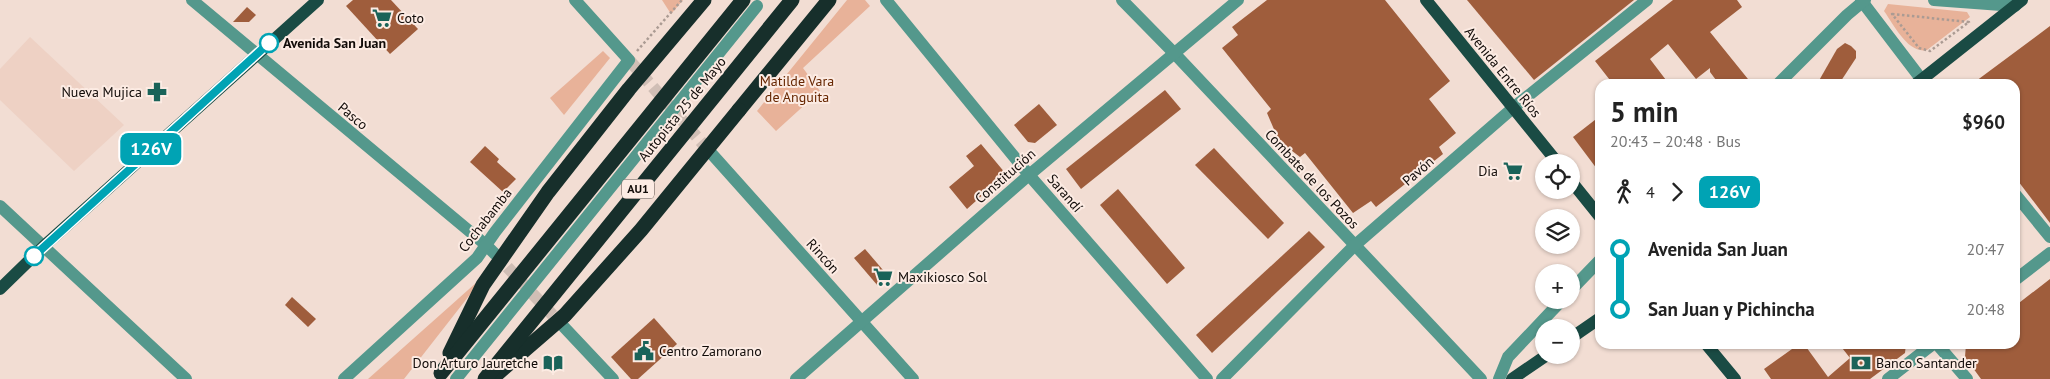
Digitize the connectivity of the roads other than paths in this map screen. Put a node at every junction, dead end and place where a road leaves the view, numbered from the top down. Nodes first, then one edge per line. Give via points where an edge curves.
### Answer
1 (192, 0) edge
2 (318, 0) edge
3 (575, 0) edge
4 (704, 0) edge
5 (743, 0) edge
6 (792, 0) edge
7 (829, 0) edge
8 (886, 0) edge
9 (1122, 0) edge
10 (1238, 0) edge
11 (1426, 0) edge
12 (1647, 0) edge
13 (1862, 0) edge
14 (1934, 0) edge
15 (760, 2) edge
16 (2018, 3) edge
17 (1174, 52) junction
18 (256, 54) junction
19 (1783, 79) edge
20 (1919, 79) edge
21 (1925, 79) edge
22 (1513, 108) junction
23 (711, 154) tunnel mouth
24 (1550, 154) edge
25 (1029, 175) junction
26 (1580, 192) edge
27 (2020, 200) edge
28 (0, 206) edge
29 (1595, 211) edge
30 (2050, 237) edge
31 (44, 246) junction
32 (1354, 246) junction
33 (490, 250) junction
34 (2050, 253) edge
35 (1595, 265) edge
36 (2020, 276) edge
37 (1580, 281) edge
38 (0, 289) edge
39 (1553, 309) edge
40 (860, 321) junction
41 (1595, 321) edge
42 (563, 326) tunnel mouth
43 (1580, 332) edge
44 (1710, 349) edge
45 (1927, 349) edge
46 (1942, 349) edge
47 (1535, 363) edge
48 (438, 376) edge
49 (186, 379) edge
50 (344, 379) edge
51 (456, 379) edge
52 (485, 379) edge
53 (491, 379) edge
54 (612, 379) edge
55 (796, 379) edge
56 (913, 379) edge
57 (1207, 379) edge
58 (1222, 379) edge
59 (1481, 379) edge
60 (1499, 379) edge
61 (1512, 379) edge
62 (1736, 379) edge
63 (1888, 379) edge
64 (1967, 379) edge

1 - 18 street, Pasco
2 - 18 main road
3 - 33 street, Cochabamba via 629,60
4 - 48 highway, bridge via 548,192 497,264 483,285
5 - 48 highway, Autopista 25 de Mayo / AU1, bridge
6 - 52 highway, Autopista 25 de Mayo / AU1, bridge
7 - 53 highway, bridge via 640,230 565,315
8 - 25 street, Sarandí
9 - 17 street, Combate de los Pozos
10 - 17 street, Constitución
11 - 22 main road, Avenida Entre Ríos
12 - 22 street, Pavón
13 - 19 street
13 - 20 street
14 - 16 street
15 - 51 street, bridge
16 - 21 main road
17 - 25 street, Constitución
17 - 32 street, Combate de los Pozos
18 - 31 main road
18 - 33 street, Pasco
22 - 24 main road, Avenida Entre Ríos
22 - 32 street, Pavón
23 - 40 street, Rincón
25 - 40 street, Constitución
25 - 57 street, Sarandí
26 - 29 main road
27 - 30 street
28 - 31 street
31 - 38 main road
31 - 49 street
32 - 58 street, Pavón
32 - 59 street, Combate de los Pozos
33 - 50 street, Cochabamba via 477,258
34 - 36 street
35 - 37 street
39 - 60 street via 1508,357
40 - 55 street, Constitución
40 - 56 street, Rincón
41 - 43 main road
42 - 54 street
44 - 62 main road
45 - 63 street
46 - 64 street
47 - 61 main road

